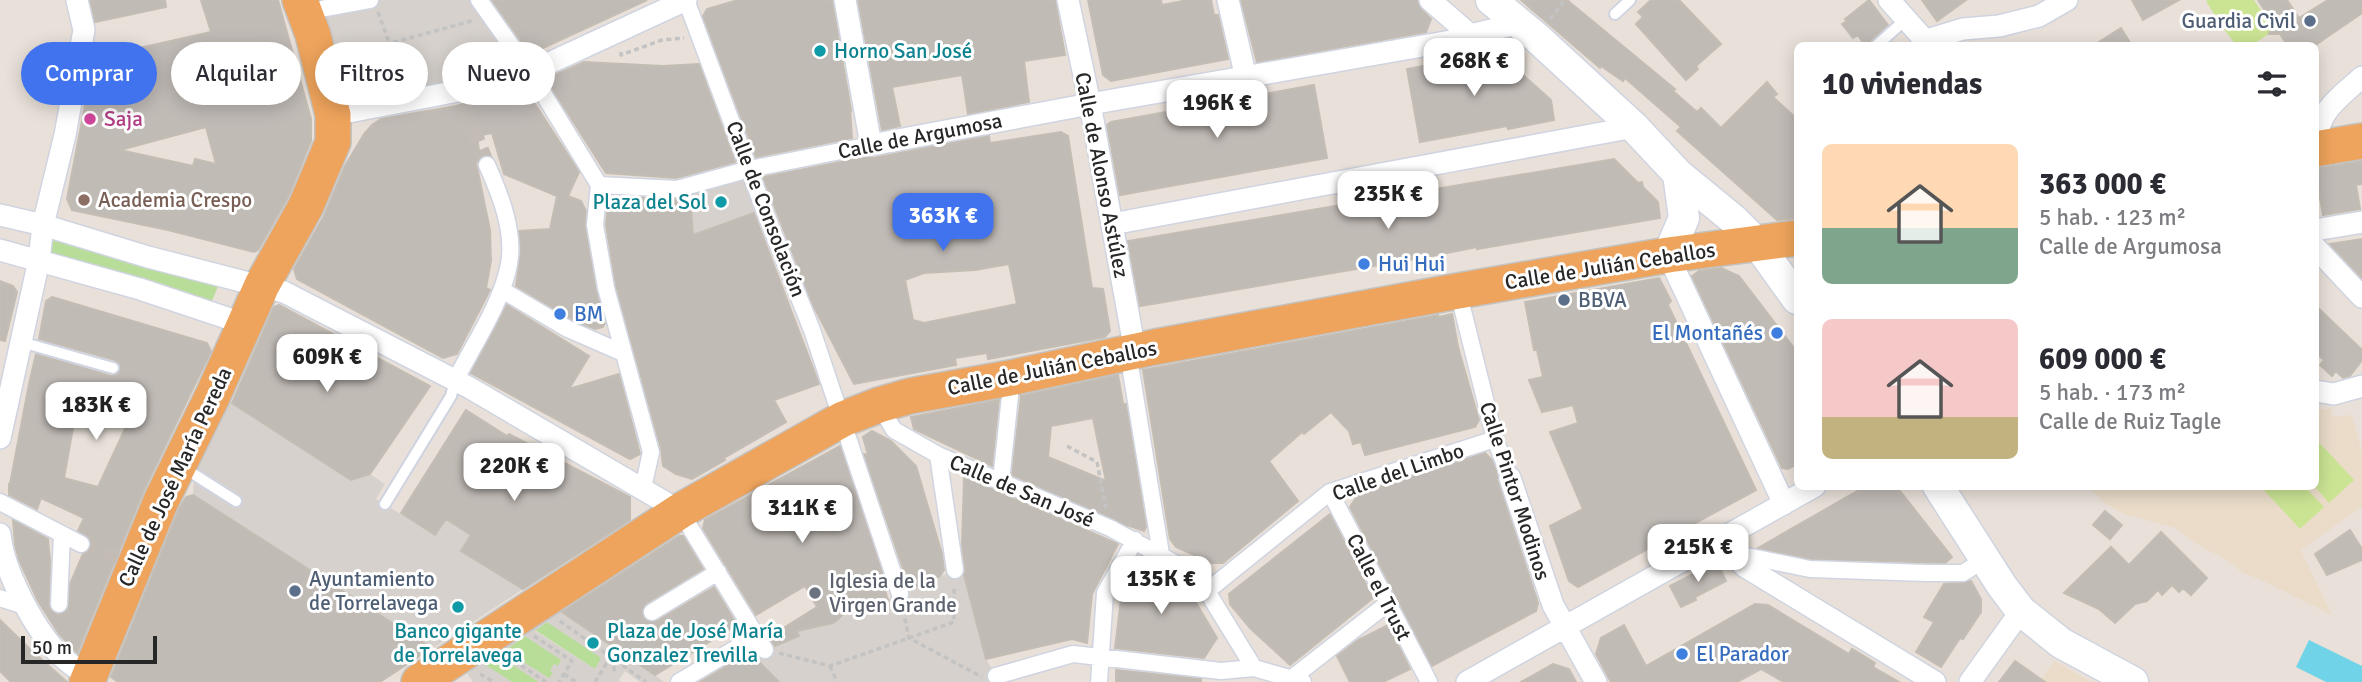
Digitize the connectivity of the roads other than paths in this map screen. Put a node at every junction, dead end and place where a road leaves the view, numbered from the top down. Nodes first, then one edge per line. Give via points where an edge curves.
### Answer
1 (77, 0) edge
2 (479, 0) edge
3 (686, 0) edge
4 (845, 0) edge
5 (1068, 0) edge
6 (1228, 0) edge
7 (1430, 0) edge
8 (1485, 0) edge
9 (1491, 0) edge
10 (1630, 0) edge
11 (1889, 0) edge
12 (2067, 0) edge
13 (303, 6) edge
14 (374, 6) edge
15 (1615, 14) dead end
16 (1905, 20) junction
17 (1518, 23) junction
18 (1469, 34) junction
19 (509, 42) edge
20 (1880, 42) edge
21 (1927, 42) edge
22 (1930, 42) edge
23 (555, 60) edge
24 (2362, 77) edge
25 (1246, 78) junction
26 (442, 99) edge
27 (1090, 104) junction
28 (550, 105) edge
29 (333, 115) junction
30 (2319, 126) edge
31 (1634, 127) junction
32 (2362, 141) edge
33 (871, 145) junction
34 (2319, 149) edge
35 (487, 165) tunnel mouth
36 (750, 169) junction
37 (1678, 174) junction
38 (599, 185) junction
39 (0, 215) edge
40 (2362, 222) edge
41 (1112, 224) junction
42 (43, 225) junction
43 (2319, 229) edge
44 (1794, 238) edge
45 (1756, 242) junction
46 (0, 250) edge
47 (2319, 251) edge
48 (1668, 255) junction
49 (39, 260) junction
50 (262, 285) junction
51 (502, 290) junction
52 (1458, 291) junction
53 (1794, 295) edge
54 (2362, 297) edge
55 (245, 324) junction
56 (21, 342) junction
57 (1131, 352) junction
58 (623, 353) junction
59 (113, 368) dead end
60 (8, 372) edge
61 (1010, 378) junction
62 (455, 381) junction
63 (2362, 386) edge
64 (2319, 392) edge
65 (879, 405) junction
66 (843, 419) junction
67 (0, 438) edge
68 (1495, 439) junction
69 (938, 456) junction
70 (178, 465) junction
71 (1510, 478) joint
72 (1001, 481) junction
73 (642, 488) junction
74 (1808, 490) edge
75 (1941, 490) edge
76 (1330, 492) junction
77 (236, 500) dead end
78 (0, 502) edge
79 (385, 504) dead end
80 (1784, 504) junction
81 (680, 511) junction
82 (0, 534) edge
83 (62, 534) junction
84 (1135, 540) junction
85 (80, 544) tunnel mouth
86 (1727, 545) junction
87 (1161, 554) junction
88 (1985, 559) junction
89 (955, 570) road end
90 (718, 572) junction
91 (1207, 591) junction
92 (900, 594) road end
93 (0, 598) edge
94 (1388, 603) junction
95 (59, 604) dead end
96 (27, 607) junction
97 (2021, 611) junction
98 (652, 612) dead end
99 (1565, 627) junction
100 (1101, 659) junction
101 (1254, 668) junction
102 (992, 679) edge
103 (89, 680) edge
104 (1298, 680) edge
105 (418, 682) edge
106 (679, 682) edge
107 (1099, 682) edge
108 (1429, 682) edge
109 (1467, 682) edge
110 (1596, 682) edge
111 (1935, 682) edge
112 (1970, 682) edge
113 (2133, 682) edge

1 - 42 street via 84,30
2 - 19 street
3 - 23 street
3 - 36 street, Calle de Consolación
4 - 33 street
5 - 27 street, Calle de Alonso Astúlez
6 - 25 street
7 - 18 street
8 - 18 street
9 - 17 main road
10 - 15 lane
11 - 16 street
12 - 22 street via 2039,16 1963,29
13 - 14 street
13 - 29 highway, Calle de José María Pereda
16 - 20 lane
16 - 21 street
17 - 18 street, Calle de Argumosa
17 - 31 main road
18 - 25 street, Calle de Argumosa
24 - 30 street via 2332,104
25 - 27 street, Calle de Argumosa
26 - 29 street
27 - 33 street, Calle de Argumosa
27 - 41 street, Calle de Alonso Astúlez
28 - 38 street
29 - 50 highway, Calle de José María Pereda via 333,142 324,166
31 - 37 main road
31 - 41 street
32 - 34 highway
33 - 36 street, Calle de Argumosa
35 - 51 street via 510,233 510,261
36 - 38 street via 677,189
36 - 66 street, Calle de Consolación
37 - 45 main road
37 - 48 main road via 1684,218
38 - 58 street via 595,225
39 - 42 street
40 - 43 street
41 - 57 street, Calle de Alonso Astúlez
42 - 49 street
42 - 50 street
44 - 45 highway, Calle de Julián Ceballos
45 - 48 highway, Calle de Julián Ceballos
45 - 53 main road
46 - 49 street
47 - 54 street
48 - 52 highway, Calle de Julián Ceballos
48 - 80 street
49 - 55 street
49 - 56 street
50 - 55 highway, Calle de José María Pereda
50 - 62 street via 284,292
51 - 58 street via 568,329
51 - 62 street
52 - 57 highway, Calle de Julián Ceballos
52 - 68 street, Calle Pintor Modinos
55 - 70 highway, Calle de José María Pereda
56 - 59 lane
56 - 60 street
57 - 61 highway, Calle de Julián Ceballos
57 - 87 street, Calle de Alonso Astúlez
58 - 73 street via 650,452
60 - 67 street
61 - 65 highway, Calle de Julián Ceballos
61 - 72 street
62 - 73 street
62 - 79 lane via 451,396
63 - 64 street via 2334,394
65 - 66 highway, Calle de Julián Ceballos
65 - 69 street via 894,430
66 - 81 highway, Calle de Julián Ceballos
66 - 92 street, Calle de Consolación
68 - 71 street, Calle Pintor Modinos
68 - 76 street, Calle del Limbo
69 - 72 street, Calle de San José
69 - 89 street
70 - 77 lane
70 - 103 highway, Calle de José María Pereda via 126,562
71 - 99 street, Calle Pintor Modinos via 1553,605
72 - 84 street, Calle de San José
73 - 81 street
74 - 80 street
75 - 88 main road
76 - 91 street, Calle del Limbo
76 - 94 street, Calle el Trust
78 - 83 street
80 - 86 street
81 - 90 street
81 - 105 highway, Calle de Julián Ceballos via 532,618
82 - 96 street via 5,561
83 - 85 street
83 - 95 street
84 - 87 street, Calle de San José
84 - 100 street via 1105,593
86 - 88 street via 1810,569 1963,573
86 - 99 street
86 - 111 street via 1744,566
87 - 91 street, Calle de San José via 1197,575
88 - 97 main road
90 - 98 street
90 - 106 street via 761,643
91 - 101 street, Calle de San José
93 - 96 street
94 - 104 street
94 - 108 street, Calle el Trust
96 - 103 street via 57,652
97 - 112 street
97 - 113 main road via 2061,643
99 - 109 street
99 - 110 street, Calle Pintor Modinos
100 - 101 street via 1221,671
100 - 102 street via 1073,654
100 - 107 street
101 - 104 street

